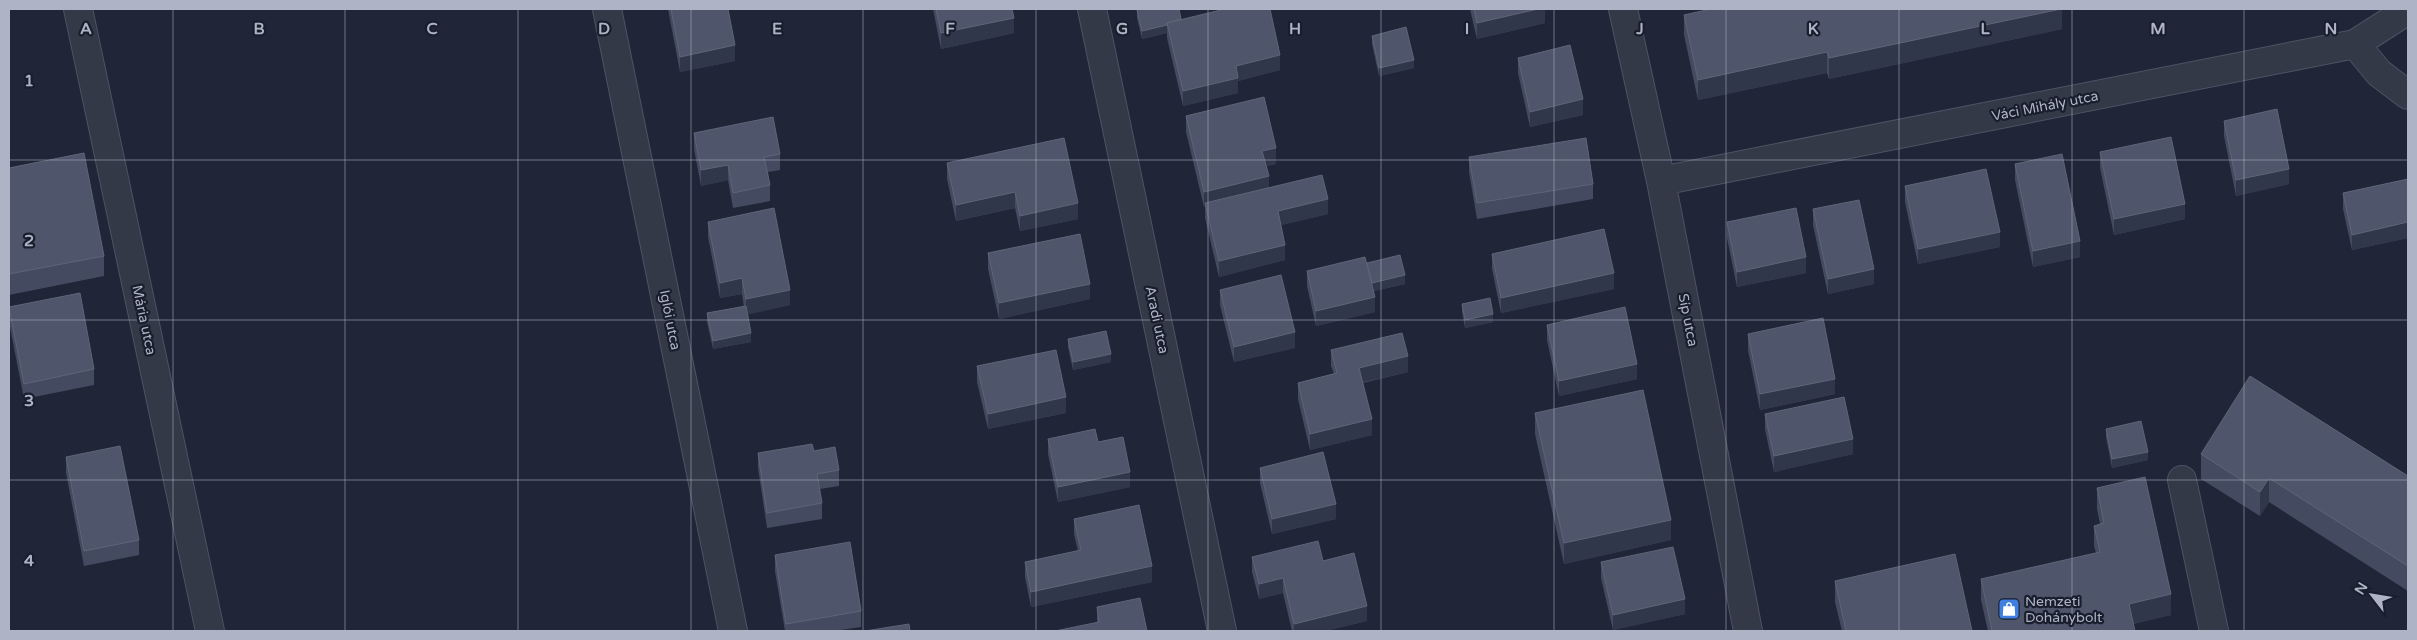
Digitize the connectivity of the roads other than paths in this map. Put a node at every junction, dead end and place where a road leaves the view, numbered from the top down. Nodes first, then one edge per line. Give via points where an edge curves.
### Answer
1 (78, 9) edge
2 (607, 9) edge
3 (1092, 9) edge
4 (1623, 9) edge
5 (2408, 10) edge
6 (2355, 44) junction
7 (2408, 95) edge
8 (1661, 181) junction
9 (2182, 480) dead end
10 (210, 631) edge
11 (733, 631) edge
12 (1222, 631) edge
13 (1748, 631) edge
14 (2214, 631) edge

1 - 10 street, Mária utca
2 - 11 street, Iglói utca
3 - 12 street, Aradi utca
4 - 8 street, Síp utca
5 - 6 street
6 - 7 street via 2379,73
6 - 8 street, Váci Mihály utca
8 - 13 street, Síp utca
9 - 14 street

